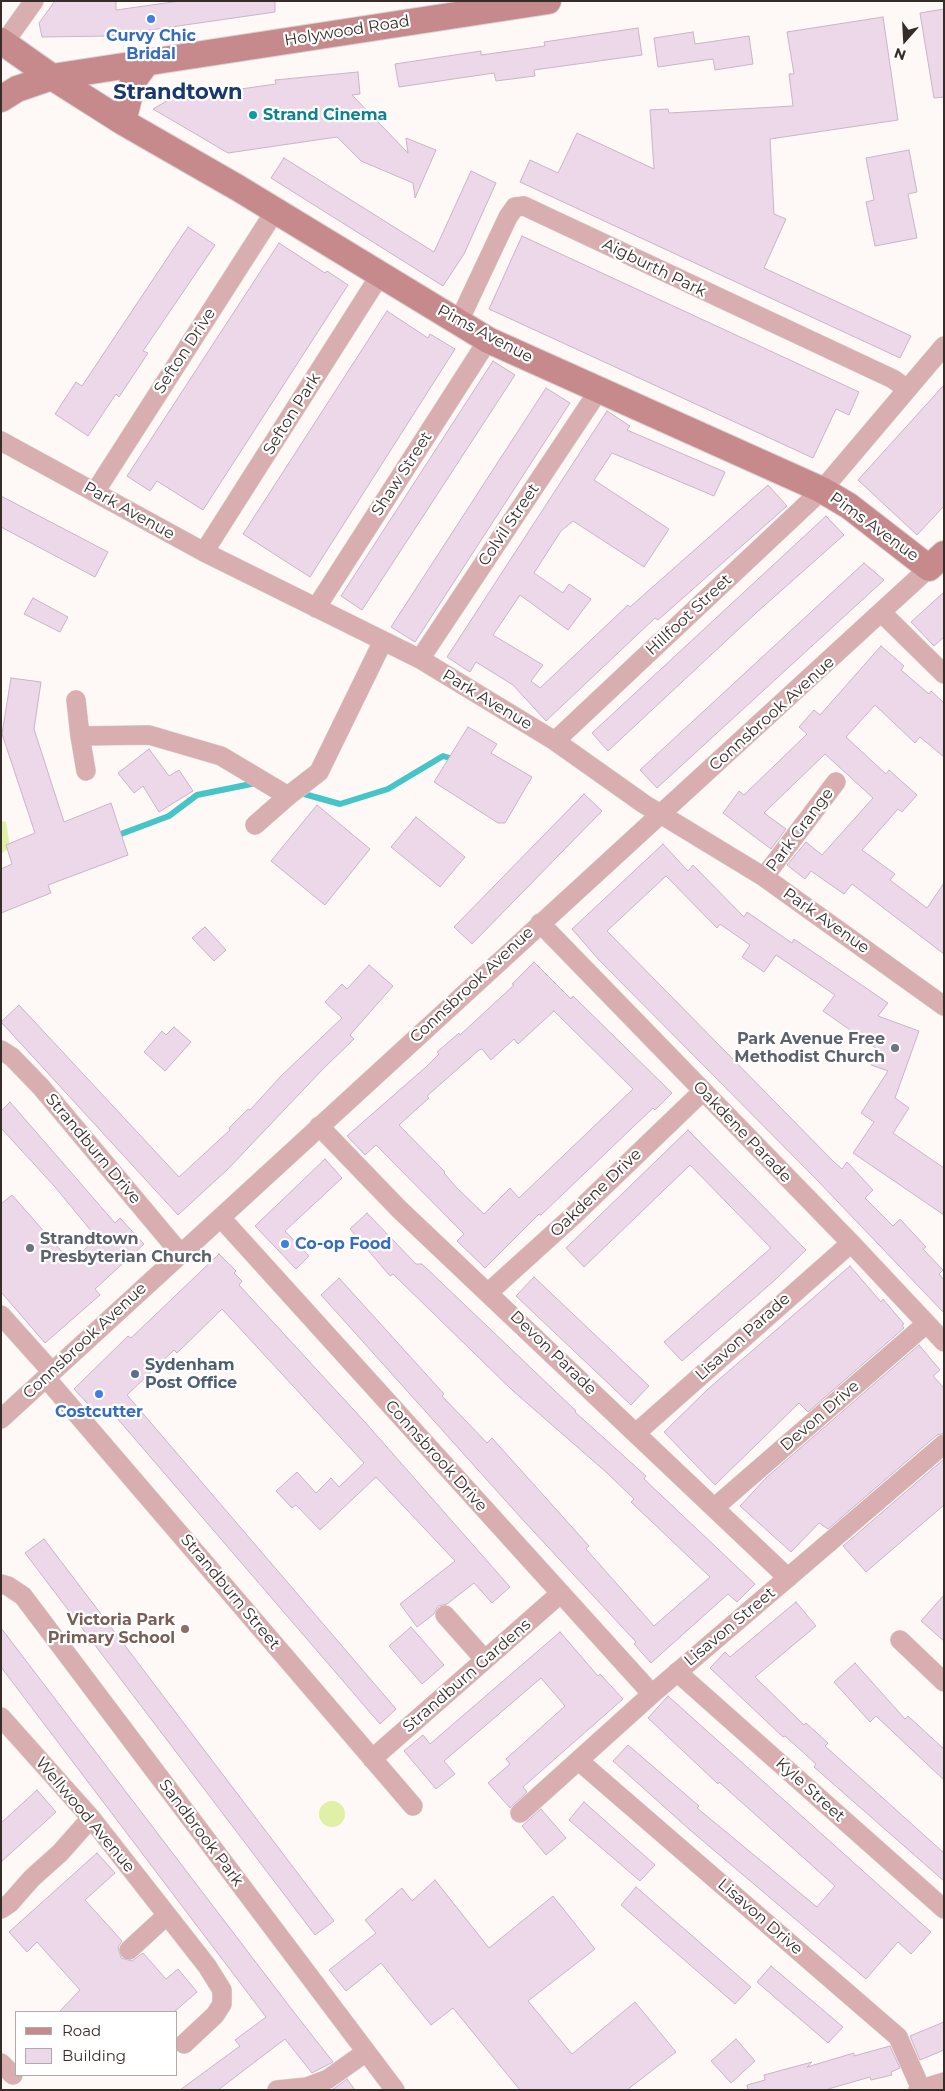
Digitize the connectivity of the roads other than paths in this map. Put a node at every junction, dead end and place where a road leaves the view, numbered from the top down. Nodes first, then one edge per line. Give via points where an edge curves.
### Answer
1 (34, 1) edge
2 (548, 1) edge
3 (3, 42) edge
4 (147, 62) junction
5 (52, 77) junction
6 (1, 99) edge
7 (123, 122) junction
8 (275, 211) junction
9 (380, 276) junction
10 (459, 321) junction
11 (488, 340) junction
12 (944, 346) edge
13 (907, 389) junction
14 (598, 390) junction
15 (1, 441) edge
16 (822, 490) junction
17 (95, 492) junction
18 (204, 552) junction
19 (936, 561) edge
20 (316, 608) junction
21 (882, 613) junction
22 (383, 641) junction
23 (420, 659) junction
24 (944, 674) edge
25 (76, 700) dead end
26 (80, 736) junction
27 (555, 740) junction
28 (86, 771) dead end
29 (836, 782) dead end
30 (288, 796) junction
31 (662, 814) junction
32 (255, 825) dead end
33 (764, 877) junction
34 (540, 922) junction
35 (944, 1006) edge
36 (1, 1050) edge
37 (702, 1092) junction
38 (319, 1126) junction
39 (221, 1218) junction
40 (851, 1243) junction
41 (180, 1253) junction
42 (489, 1292) junction
43 (1, 1315) edge
44 (926, 1324) junction
45 (944, 1342) edge
46 (49, 1375) junction
47 (1, 1419) edge
48 (636, 1433) junction
49 (944, 1444) edge
50 (714, 1508) junction
51 (788, 1578) junction
52 (1, 1584) edge
53 (561, 1593) junction
54 (446, 1615) dead end
55 (900, 1640) dead end
56 (485, 1660) junction
57 (677, 1672) junction
58 (944, 1682) edge
59 (652, 1694) junction
60 (1, 1717) edge
61 (372, 1760) junction
62 (579, 1760) junction
63 (413, 1806) dead end
64 (520, 1813) dead end
65 (91, 1818) junction
66 (1, 1909) edge
67 (944, 1909) edge
68 (166, 1916) junction
69 (130, 1950) dead end
70 (184, 2044) dead end
71 (366, 2052) junction
72 (944, 2082) edge
73 (919, 2089) edge
74 (277, 2090) edge
75 (395, 2090) edge

1 - 3 street
2 - 4 street, Holywood Road
3 - 5 street, Pims Avenue
4 - 5 street, Holywood Road
4 - 7 street via 132,81
5 - 6 street, Holywood Road via 17,89
5 - 7 street, Pims Avenue
7 - 8 street, Pims Avenue
8 - 9 street, Pims Avenue
8 - 17 street, Sefton Drive
9 - 10 street, Pims Avenue
9 - 18 street, Sefton Park
10 - 11 street, Pims Avenue
10 - 13 street, Aigburth Park via 508,217 515,207 524,206 893,379
11 - 14 street, Pims Avenue
11 - 20 street, Shaw Street
12 - 13 street
13 - 16 street
14 - 16 street, Pims Avenue
14 - 23 street, Colvil Street
15 - 17 street, Park Avenue
16 - 19 street, Pims Avenue
16 - 27 street, Hillfoot Street
17 - 18 street, Park Avenue
18 - 20 street, Park Avenue
19 - 21 street, Connsbrook Avenue
20 - 22 street, Park Avenue
21 - 24 street
21 - 31 street, Connsbrook Avenue
22 - 23 street, Park Avenue
22 - 30 street via 319,772
23 - 27 street, Park Avenue
25 - 26 street
26 - 28 street
26 - 30 street via 149,735 221,756
27 - 31 street, Park Avenue
29 - 33 street, Park Grange
30 - 32 street
31 - 33 street, Park Avenue
31 - 34 street, Connsbrook Avenue
33 - 35 street, Park Avenue
34 - 37 street, Oakdene Parade
34 - 38 street, Connsbrook Avenue
36 - 41 street, Strandburn Drive via 41,1087
37 - 40 street, Oakdene Parade
37 - 42 street, Oakdene Drive
38 - 39 street, Connsbrook Avenue
38 - 42 street, Devon Parade via 399,1209
39 - 41 street, Connsbrook Avenue
39 - 53 street, Connsbrook Drive
40 - 44 street, Oakdene Parade
40 - 48 street, Lisavon Parade
41 - 46 street, Connsbrook Avenue
42 - 48 street, Devon Parade
43 - 46 street, Strandburn Street
44 - 45 street, Oakdene Parade
44 - 50 street, Devon Drive
46 - 47 street, Connsbrook Avenue
46 - 61 street, Strandburn Street
48 - 50 street, Devon Parade
49 - 51 street, Lisavon Street
50 - 51 street, Devon Parade
51 - 57 street, Lisavon Street
52 - 71 street, Sandbrook Park via 23,1596
53 - 56 street, Strandburn Gardens
53 - 59 street, Connsbrook Drive
54 - 56 street
55 - 58 street
56 - 61 street, Strandburn Gardens
57 - 59 street, Lisavon Street
57 - 67 street, Kyle Street
59 - 62 street, Lisavon Street
60 - 65 street, Wellwood Avenue
61 - 63 street, Strandburn Street
62 - 64 street, Lisavon Street
62 - 73 street, Lisavon Drive via 898,2037
65 - 66 street via 10,1904
65 - 68 street, Wellwood Avenue
68 - 69 street
68 - 70 street, Wellwood Avenue via 207,1966 222,1990 222,2004 215,2015
71 - 74 street via 328,2079 307,2088
71 - 75 street, Sandbrook Park
72 - 73 street

